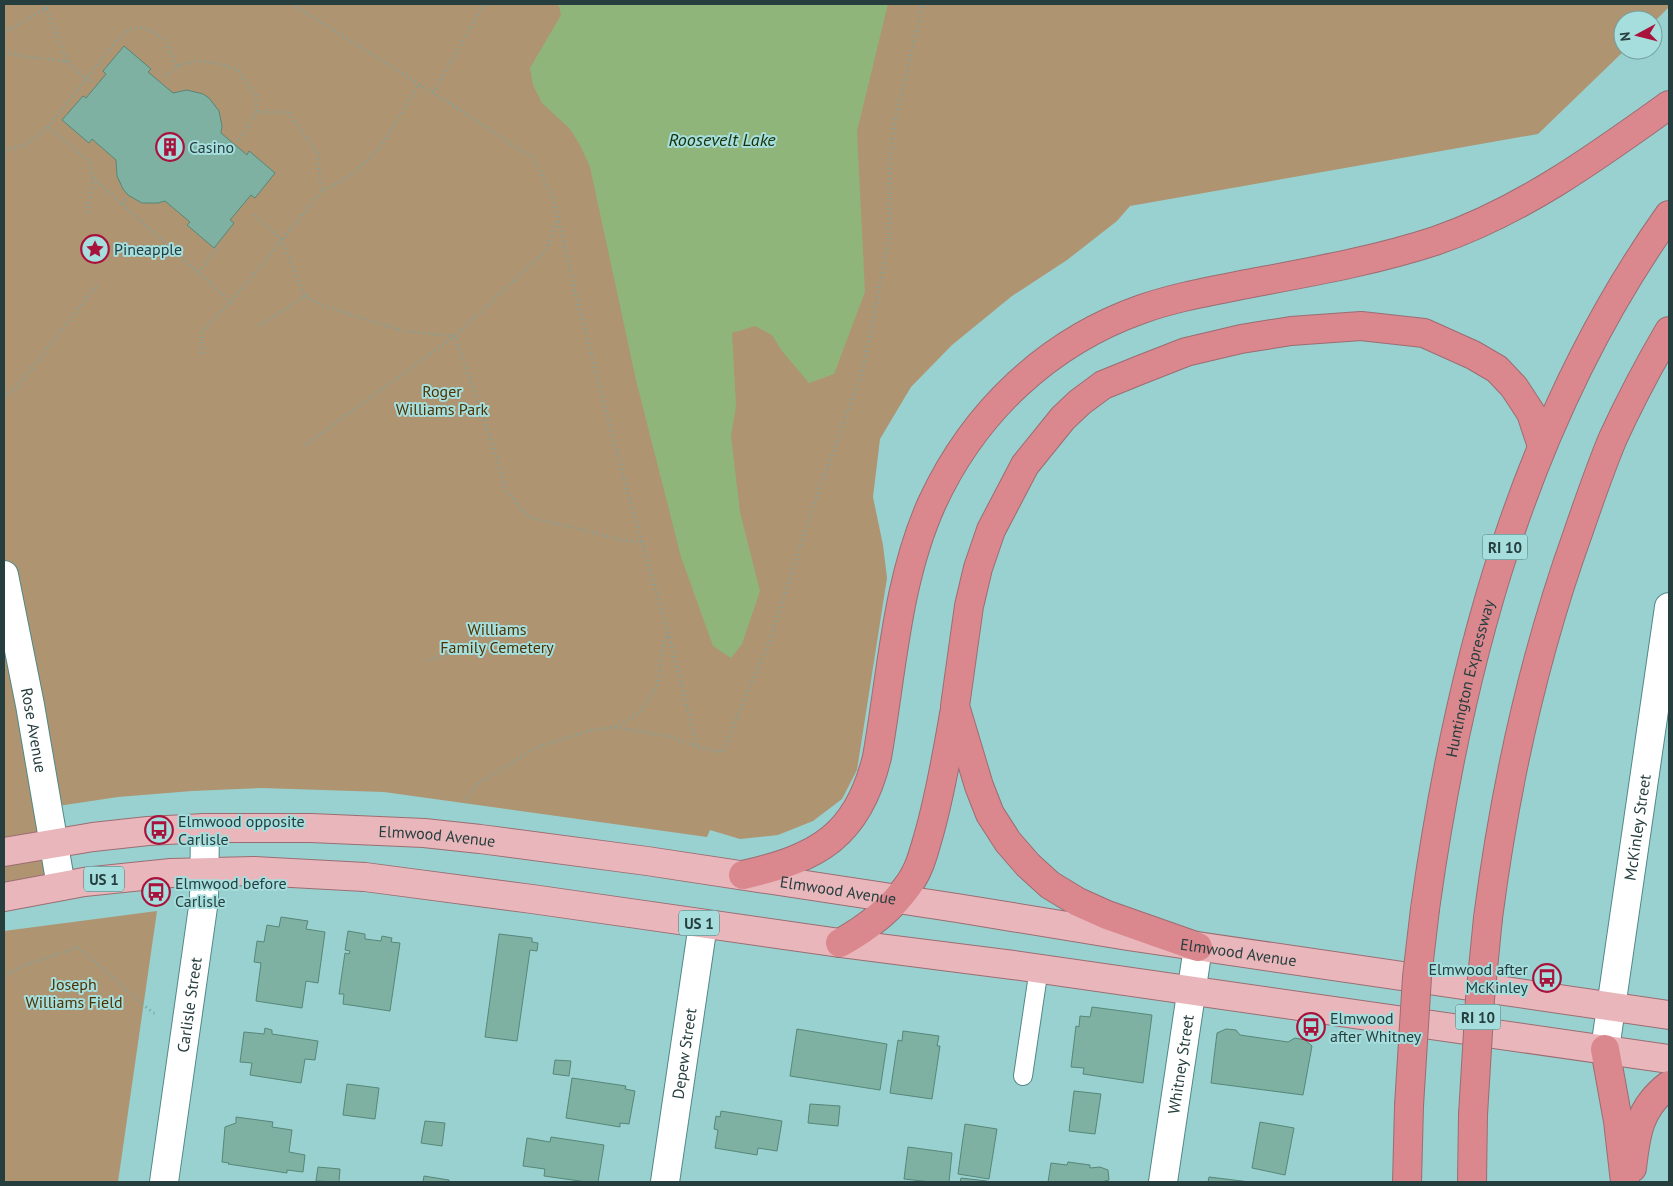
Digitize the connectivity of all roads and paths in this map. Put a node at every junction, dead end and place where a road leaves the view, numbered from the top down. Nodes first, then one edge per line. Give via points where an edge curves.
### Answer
1 (49, 4) edge
2 (292, 4) edge
3 (484, 4) edge
4 (923, 4) edge
5 (46, 8) junction
6 (4, 33) edge
7 (4, 52) edge
8 (67, 61) junction
9 (177, 66) junction
10 (165, 77) dead end
11 (86, 79) junction
12 (92, 82) dead end
13 (419, 84) junction
14 (433, 93) junction
15 (1669, 105) edge
16 (257, 112) junction
17 (48, 127) junction
18 (238, 140) dead end
19 (4, 151) edge
20 (93, 178) junction
21 (321, 192) junction
22 (128, 197) dead end
23 (122, 204) junction
24 (87, 213) dead end
25 (1669, 215) edge
26 (254, 216) dead end
27 (558, 219) junction
28 (281, 239) junction
29 (218, 248) dead end
30 (198, 272) junction
31 (98, 283) dead end
32 (305, 296) junction
33 (232, 302) junction
34 (257, 327) dead end
35 (1669, 331) edge
36 (455, 336) junction
37 (202, 353) dead end
38 (4, 397) edge
39 (305, 445) dead end
40 (1542, 446) junction
41 (642, 542) junction
42 (4, 578) edge
43 (1669, 607) edge
44 (668, 632) junction
45 (448, 654) dead end
46 (427, 660) dead end
47 (956, 706) junction
48 (615, 727) junction
49 (697, 747) junction
50 (466, 799) dead end
51 (205, 828) junction
52 (53, 843) junction
53 (4, 852) edge
54 (205, 871) junction
55 (742, 876) junction
56 (61, 886) junction
57 (4, 897) edge
58 (898, 899) junction
59 (703, 924) junction
60 (840, 943) junction
61 (1198, 947) junction
62 (1039, 968) junction
63 (4, 976) edge
64 (1191, 990) junction
65 (1611, 1007) junction
66 (1669, 1015) edge
67 (188, 1019) junction
68 (1605, 1049) junction
69 (1669, 1059) edge
70 (1023, 1076) dead end
71 (1669, 1085) edge
72 (164, 1182) edge
73 (665, 1182) edge
74 (1163, 1182) edge
75 (1408, 1182) edge
76 (1472, 1182) edge
77 (1625, 1182) edge
78 (1631, 1182) edge

1 - 5 path
2 - 13 path
3 - 14 path
4 - 49 path via 895,120 890,157 889,239 863,369 770,640 722,752
5 - 6 path
5 - 8 path
7 - 8 path
8 - 11 path
9 - 10 path
9 - 11 path via 165,40 138,27 117,40
9 - 16 path via 194,61 237,69 256,96
11 - 12 path
11 - 17 path
13 - 14 path
13 - 21 path via 380,148 348,177
14 - 27 path via 534,158 553,198
15 - 55 highway via 1555,184 1468,228 1385,255 1144,308 1086,333 1032,370 1006,394 964,445 946,475 920,533 903,594 878,758 861,804 833,838 816,850 790,862
16 - 18 path
16 - 21 path via 288,112 318,154
17 - 19 path via 24,145
17 - 20 path via 88,161
20 - 23 path
20 - 24 path
21 - 28 path
22 - 23 path
23 - 30 path
25 - 40 highway, Huntington Expressway / RI 10 via 1604,319
26 - 28 path
27 - 36 path via 546,250
27 - 41 path
28 - 32 path
28 - 33 path
29 - 30 path
30 - 33 path
31 - 38 path via 18,386
32 - 34 path
32 - 36 path via 324,306 403,331
33 - 37 path via 202,331
35 - 76 highway, RI 10, bridge via 1613,438 1551,613 1525,709 1502,824 1488,918 1480,999
36 - 39 path
36 - 41 path via 505,489 528,517 620,540
40 - 47 highway via 1531,413 1497,369 1424,333 1361,326 1241,339 1186,352 1103,385 1063,418 1025,465 991,530 968,606
40 - 75 highway, Huntington Expressway / RI 10, bridge via 1509,534 1477,639 1450,752 1417,977
41 - 44 path
42 - 52 street, Rose Avenue
43 - 65 street, McKinley Street
44 - 48 path via 662,649 658,683 640,712
44 - 49 path
45 - 46 path
47 - 58 highway via 944,772 919,867
47 - 61 highway via 990,814 1028,865 1078,902 1137,927
48 - 49 path via 672,738
48 - 50 path via 535,748 476,785
51 - 52 main road, Elmwood Avenue via 148,831
51 - 54 street, Carlisle Street
51 - 55 main road, Elmwood Avenue via 424,833
52 - 53 main road, Elmwood Avenue
52 - 56 street, Rose Avenue
54 - 56 main road, US 1 via 140,875
54 - 59 main road, US 1 via 365,877
54 - 67 street, Carlisle Street
55 - 58 main road, Elmwood Avenue
56 - 57 main road, US 1
58 - 60 highway via 874,922
58 - 61 main road, Elmwood Avenue
59 - 60 main road, US 1
59 - 73 street, Depew Street
60 - 62 main road, US 1
61 - 64 street, Whitney Street
61 - 65 main road, Elmwood Avenue
62 - 64 main road, US 1
62 - 70 lane
63 - 67 path via 78,947 153,1013
64 - 68 main road, US 1
64 - 74 street, Whitney Street
65 - 66 main road, Elmwood Avenue
65 - 68 street, McKinley Street
67 - 72 street, Carlisle Street
68 - 69 main road, US 1
68 - 77 highway
71 - 78 highway via 1647,1107 1641,1121

